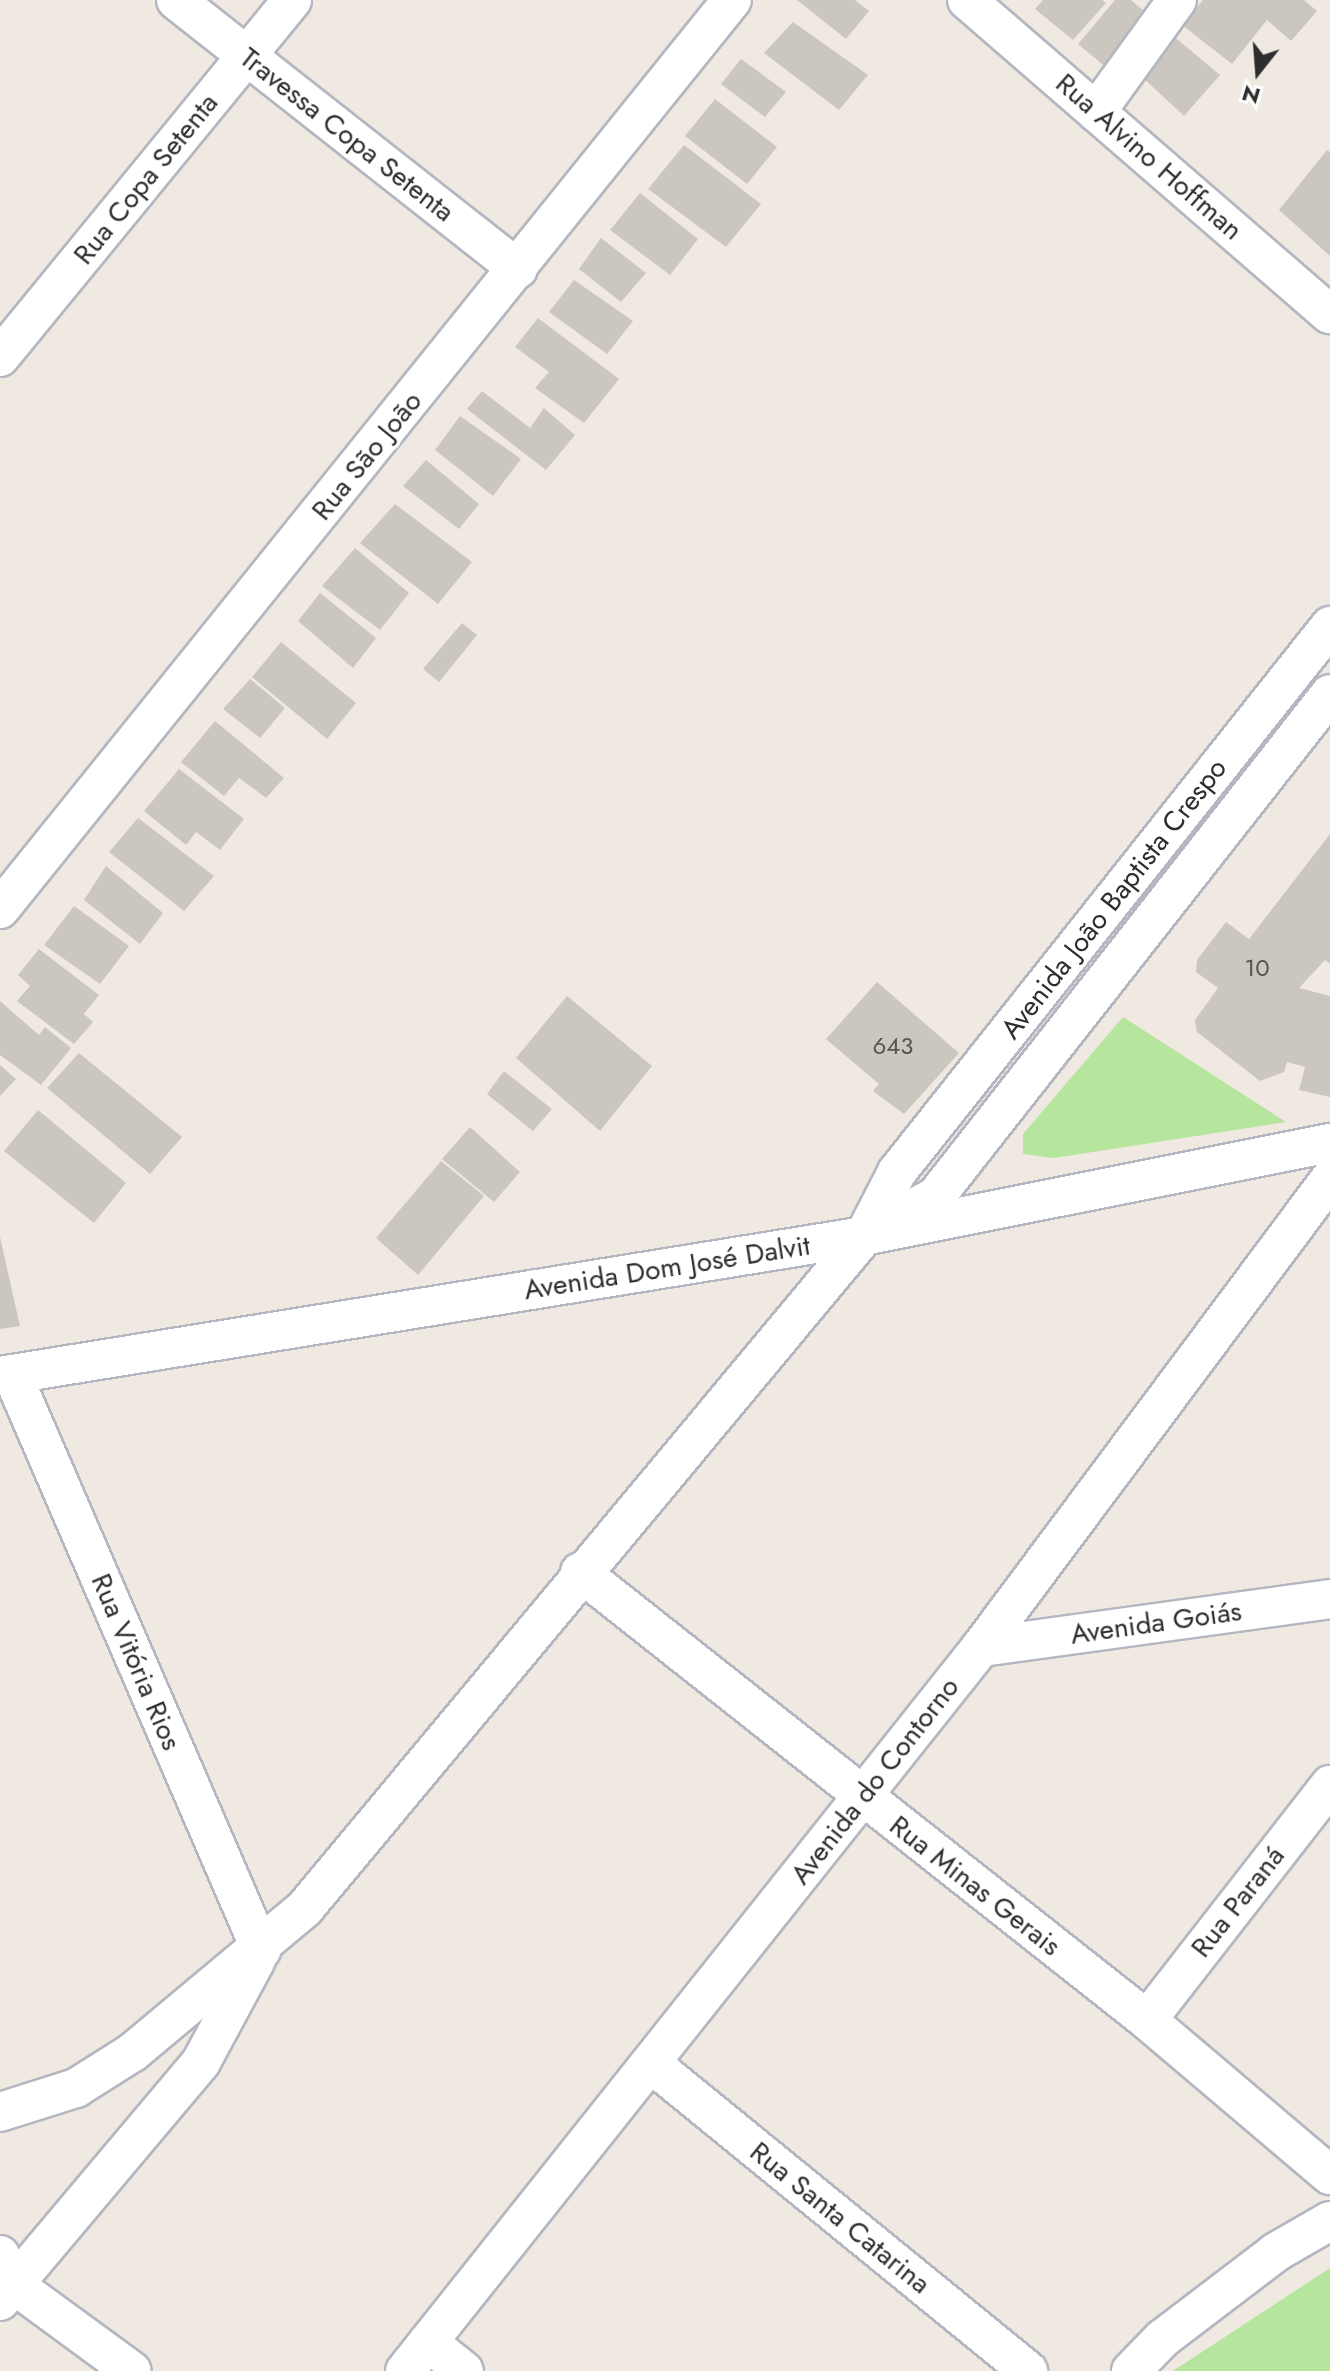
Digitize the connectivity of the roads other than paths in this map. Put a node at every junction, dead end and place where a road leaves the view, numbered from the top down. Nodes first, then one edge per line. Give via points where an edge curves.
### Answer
1 (176, 0) edge
2 (292, 0) edge
3 (732, 0) edge
4 (967, 0) edge
5 (1177, 0) edge
6 (247, 57) junction
7 (1096, 112) junction
8 (518, 269) junction
9 (1330, 314) edge
10 (0, 357) edge
11 (1330, 626) edge
12 (1330, 694) edge
13 (0, 909) edge
14 (1330, 1143) edge
15 (1330, 1179) edge
16 (864, 1236) junction
17 (6, 1375) edge
18 (580, 1572) junction
19 (1330, 1599) edge
20 (981, 1647) junction
21 (1330, 1785) edge
22 (862, 1797) junction
23 (261, 1950) junction
24 (1147, 2020) junction
25 (653, 2065) junction
26 (0, 2112) edge
27 (1330, 2175) edge
28 (1330, 2221) edge
29 (4, 2280) edge
30 (416, 2357) edge
31 (132, 2371) edge
32 (464, 2371) edge
33 (1028, 2371) edge
34 (1131, 2371) edge

1 - 6 street, Travessa Copa Setenta
2 - 6 street, Rua Copa Setenta
3 - 8 street, Rua São João
4 - 7 street, Rua Alvino Hoffman
5 - 7 street
6 - 8 street, Travessa Copa Setenta
6 - 10 street, Rua Copa Setenta
7 - 9 street, Rua Alvino Hoffman
8 - 13 street, Rua São João
11 - 16 street, Avenida João Baptista Crespo via 897,1172
12 - 16 street, Avenida João Baptista Crespo via 936,1196
14 - 16 street, Avenida Dom José Dalvit
15 - 20 street, Avenida do Contorno
16 - 17 street, Avenida Dom José Dalvit
16 - 18 street
17 - 23 street, Rua Vitória Rios
18 - 22 street, Rua Minas Gerais
18 - 23 street via 305,1908
19 - 20 street, Avenida Goiás
20 - 22 street, Avenida do Contorno
21 - 24 street, Rua Paraná
22 - 24 street, Rua Minas Gerais
22 - 25 street, Avenida do Contorno
23 - 26 street via 133,2052 76,2088
23 - 29 street via 201,2062
24 - 27 street, Rua Minas Gerais
25 - 30 street, Avenida do Contorno
25 - 33 street, Rua Santa Catarina
28 - 34 street via 1276,2252 1162,2339
29 - 31 street
30 - 32 street

